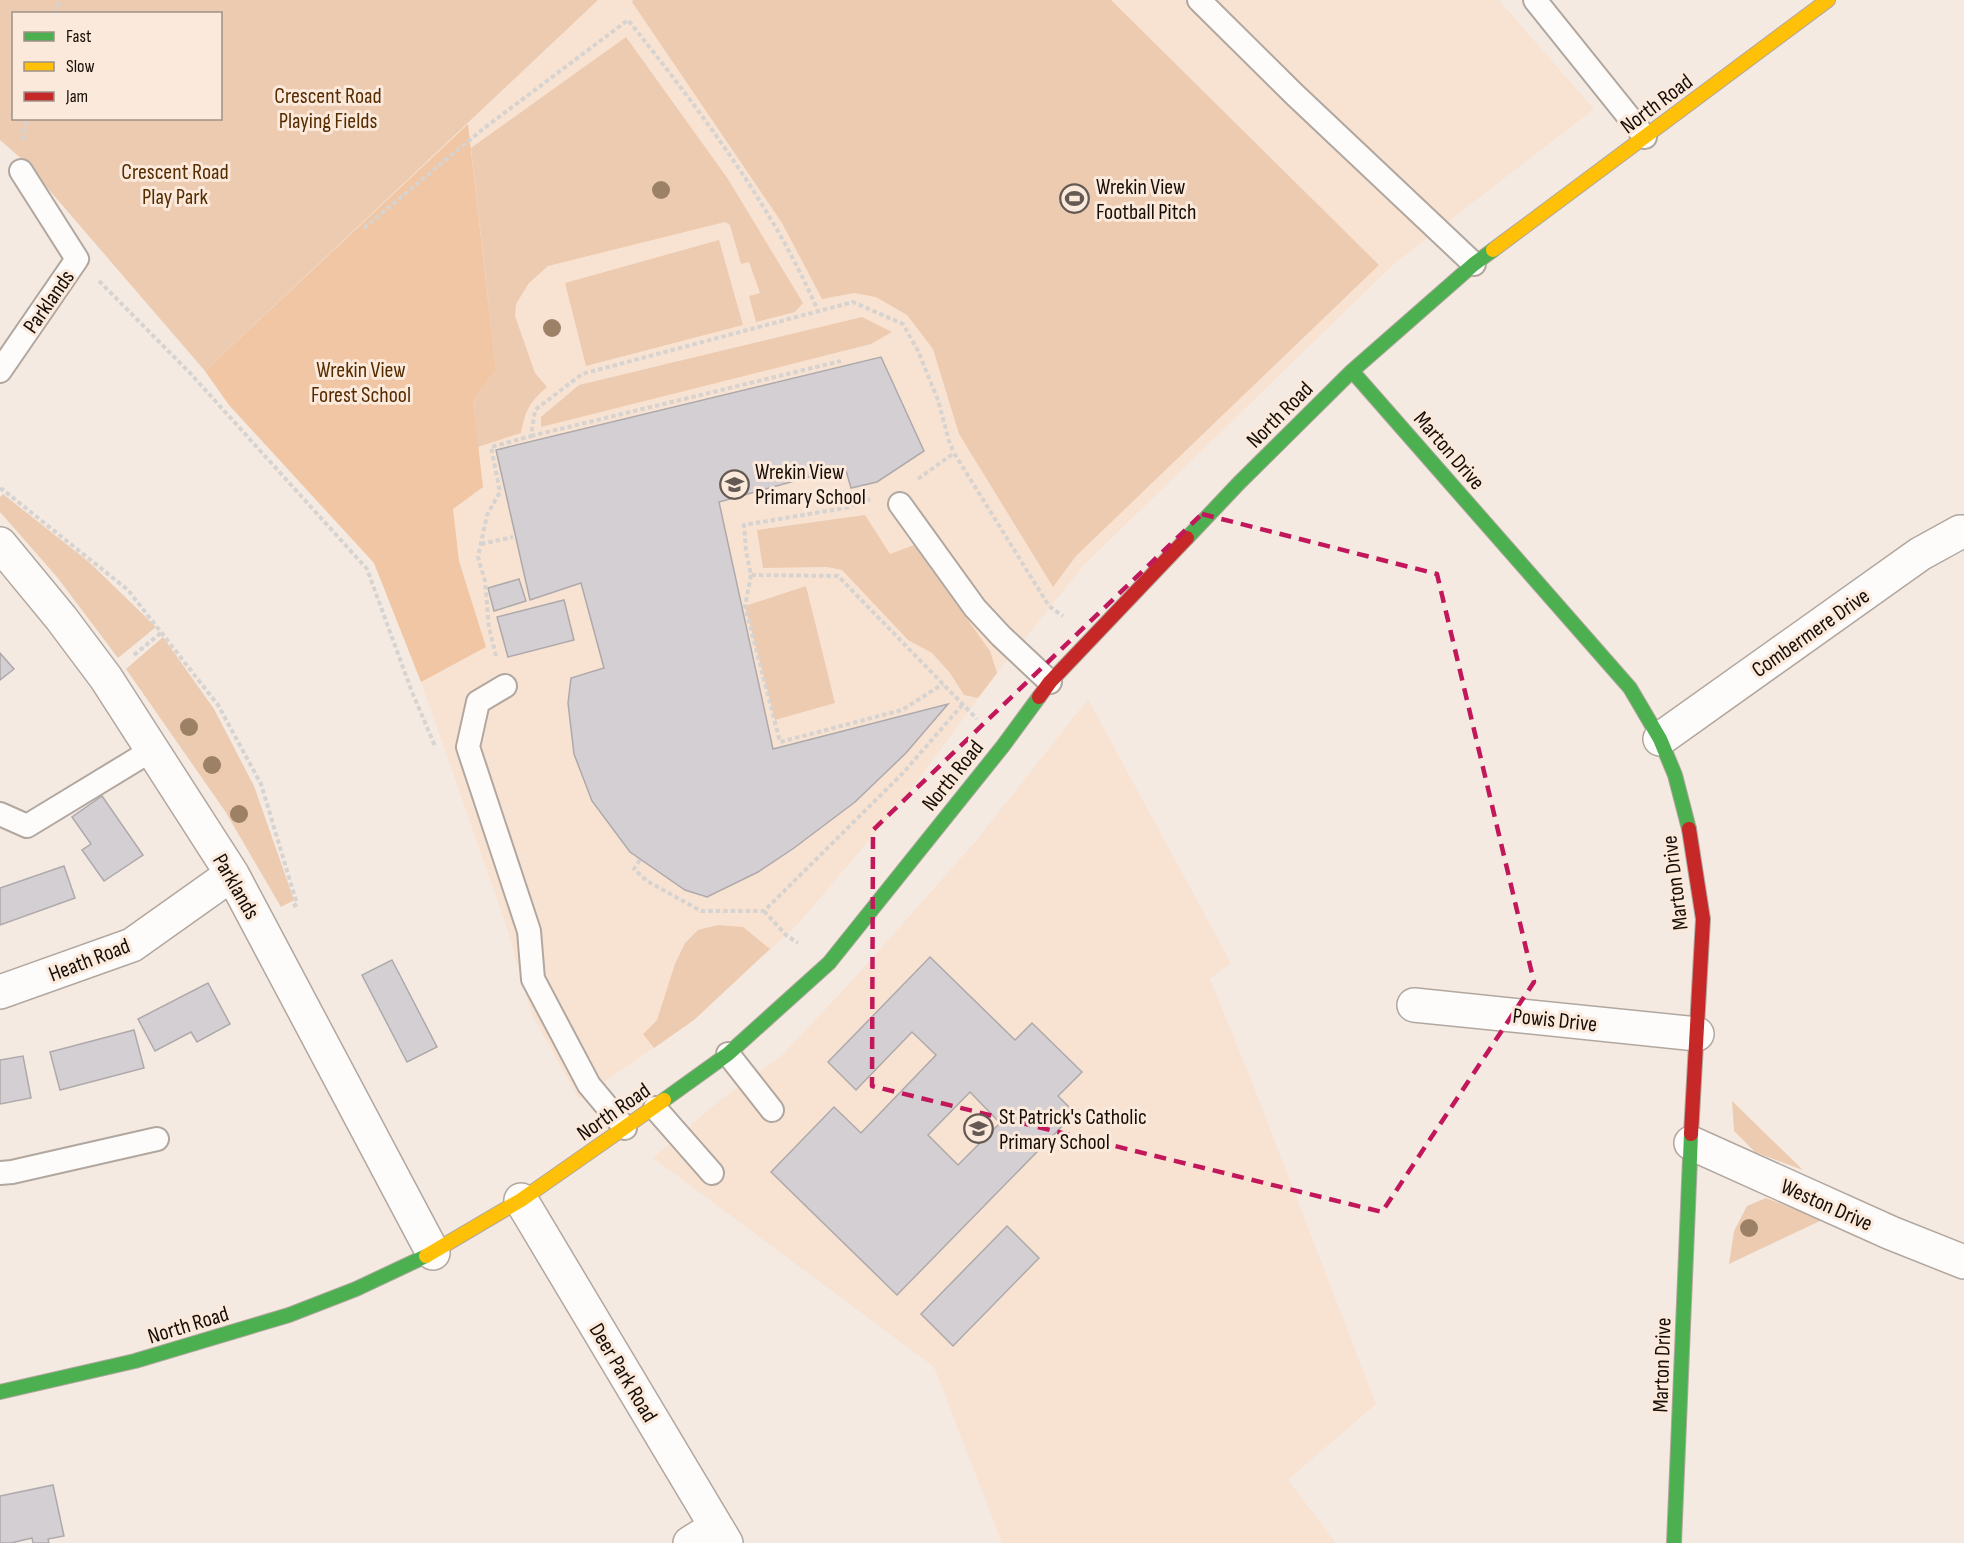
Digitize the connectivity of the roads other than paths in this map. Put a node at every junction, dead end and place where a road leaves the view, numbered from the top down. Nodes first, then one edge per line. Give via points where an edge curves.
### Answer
1 (1199, 0) edge
2 (1534, 0) edge
3 (1828, 0) edge
4 (1645, 137) junction
5 (21, 171) dead end
6 (1474, 264) junction
7 (0, 370) edge
8 (1352, 371) junction
9 (900, 504) dead end
10 (1964, 532) edge
11 (0, 544) edge
12 (1050, 682) junction
13 (505, 686) road end
14 (1660, 739) junction
15 (152, 750) junction
16 (0, 814) edge
17 (232, 874) junction
18 (0, 992) edge
19 (1414, 1005) dead end
20 (1696, 1034) junction
21 (728, 1054) junction
22 (655, 1108) junction
23 (772, 1110) dead end
24 (625, 1128) junction
25 (157, 1139) dead end
26 (1691, 1143) junction
27 (0, 1173) edge
28 (712, 1173) dead end
29 (521, 1200) junction
30 (433, 1253) junction
31 (1964, 1262) edge
32 (0, 1392) edge
33 (711, 1538) edge
34 (1674, 1543) edge

1 - 6 lane
2 - 4 lane
3 - 4 street, North Road
4 - 6 street, North Road
5 - 7 lane, Parklands via 77,259
6 - 8 street, North Road
8 - 12 street, North Road via 1239,483
8 - 14 street, Marton Drive via 1630,688
9 - 12 lane via 975,608
10 - 14 street, Combermere Drive via 1920,554
11 - 15 street, Parklands via 62,618
12 - 21 street, North Road via 829,963
13 - 24 lane via 478,702 468,747 529,931 532,979 589,1084
14 - 20 street, Marton Drive via 1675,775 1689,828 1703,919
15 - 16 lane via 27,826
15 - 17 street, Parklands
17 - 18 street, Heath Road via 132,945
17 - 30 street, Parklands
19 - 20 street, Powis Drive
20 - 26 street, Marton Drive
21 - 22 street, North Road
21 - 23 lane
22 - 24 street, North Road
22 - 28 lane
24 - 29 street, North Road
25 - 27 lane
26 - 31 street, Weston Drive
26 - 34 street, Marton Drive
29 - 30 street, North Road
29 - 33 street, Deer Park Road
30 - 32 street, North Road via 289,1315 135,1361

